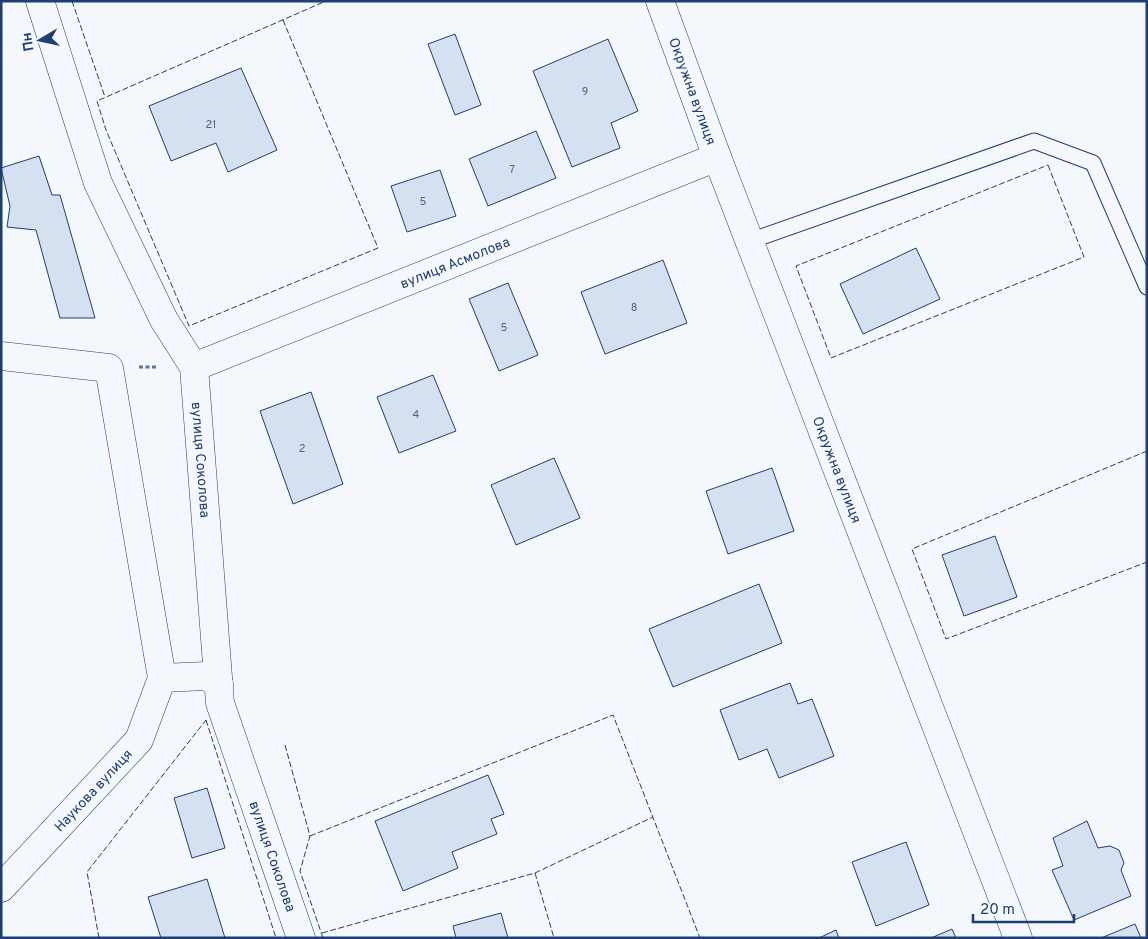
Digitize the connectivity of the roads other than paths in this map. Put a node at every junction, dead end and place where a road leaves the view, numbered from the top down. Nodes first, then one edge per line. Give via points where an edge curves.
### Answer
1 (40, 1) edge
2 (660, 1) edge
3 (717, 157) junction
4 (750, 241) junction
5 (1147, 287) edge
6 (1, 356) edge
7 (194, 367) junction
8 (162, 678) junction
9 (218, 684) junction
10 (1, 888) edge
11 (301, 938) edge
12 (1018, 938) edge

1 - 7 street, вулиця Соколова via 98,183 164,320
2 - 3 street, Окружна вулиця
3 - 4 street, Окружна вулиця
3 - 7 street, вулиця Асмолова
4 - 5 lane via 1034,141 1093,162
4 - 12 street, Окружна вулиця
6 - 8 street via 109,368
7 - 9 street, вулиця Соколова
8 - 9 street via 206,676
8 - 10 street, Наукова вулиця via 139,740
9 - 11 street, вулиця Соколова via 220,703

